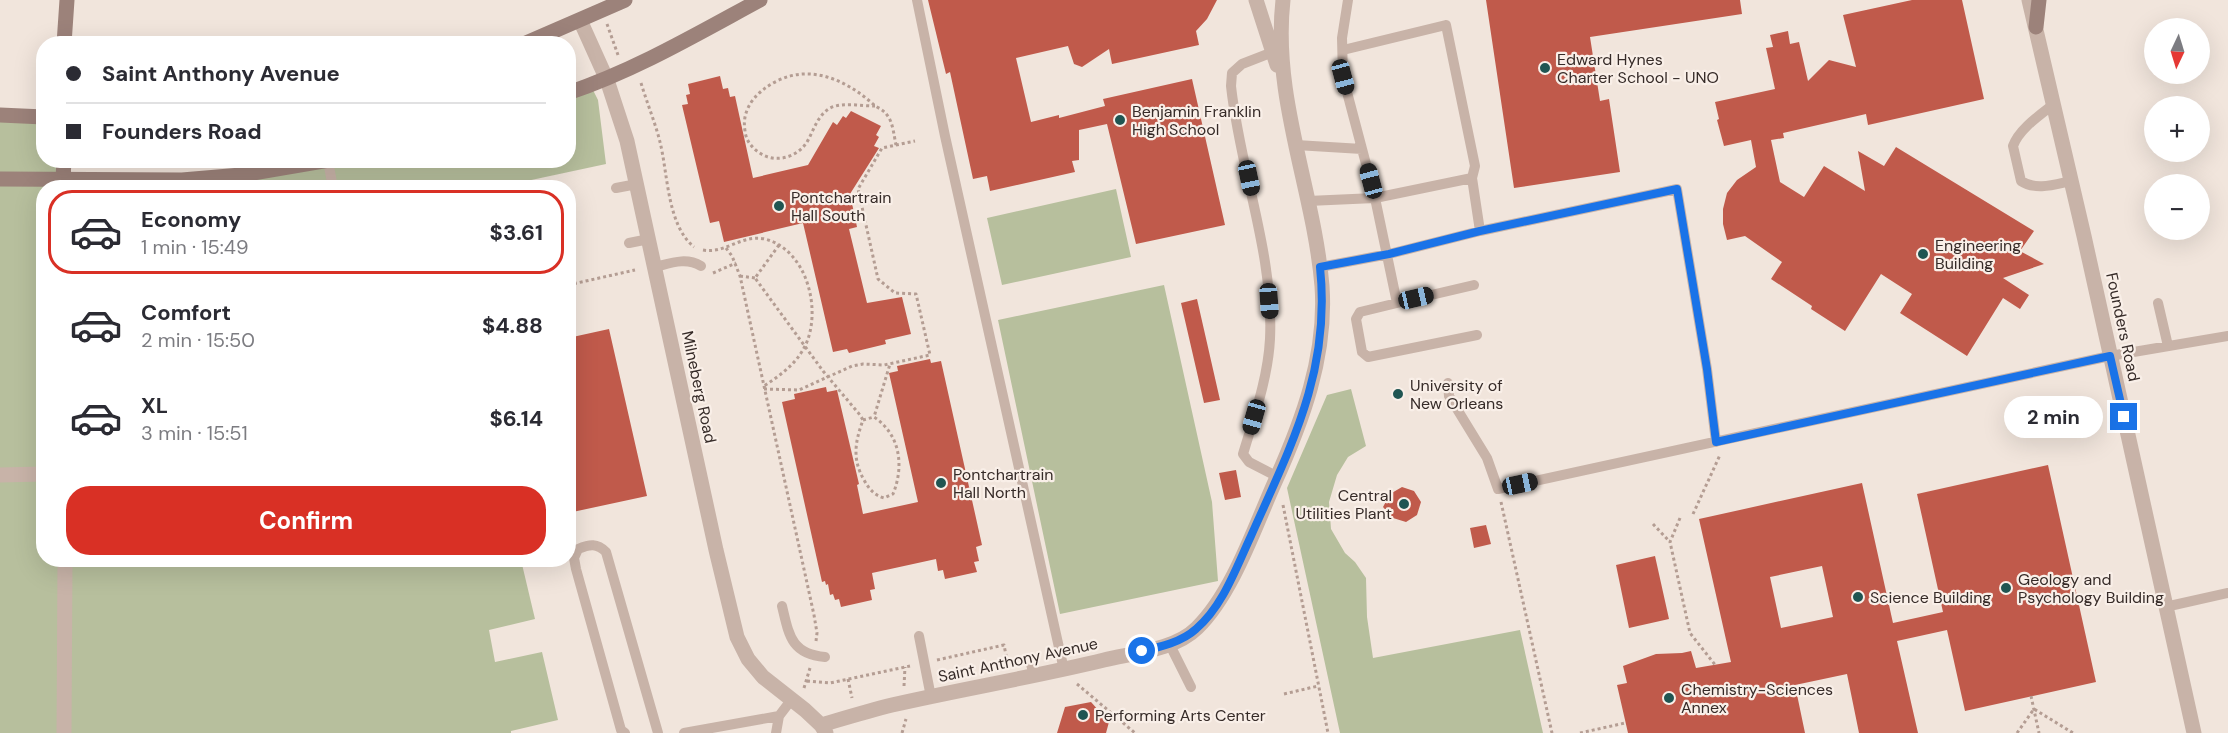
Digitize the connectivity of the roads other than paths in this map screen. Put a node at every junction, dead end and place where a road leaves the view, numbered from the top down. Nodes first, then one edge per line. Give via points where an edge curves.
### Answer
1 (67, 0) edge
2 (625, 0) edge
3 (760, 0) edge
4 (917, 0) edge
5 (1256, 0) edge
6 (1283, 0) edge
7 (1348, 0) edge
8 (2029, 0) edge
9 (2039, 0) edge
10 (580, 20) junction
11 (2036, 27) junction
12 (65, 36) edge
13 (543, 36) edge
14 (1343, 50) junction
15 (1273, 52) junction
16 (607, 80) junction
17 (576, 90) edge
18 (1286, 97) junction
19 (2054, 104) junction
20 (0, 115) edge
21 (36, 117) edge
22 (1296, 145) junction
23 (1362, 149) junction
24 (282, 168) edge
25 (1472, 178) junction
26 (0, 179) edge
27 (182, 180) edge
28 (36, 181) edge
29 (2072, 181) junction
30 (637, 184) junction
31 (616, 188) dead end
32 (1375, 198) junction
33 (1308, 201) junction
34 (1480, 231) junction
35 (649, 239) junction
36 (628, 243) dead end
37 (1389, 254) junction
38 (701, 266) dead end
39 (655, 267) junction
40 (1320, 267) junction
41 (1474, 285) dead end
42 (1397, 303) junction
43 (2158, 303) dead end
44 (1477, 335) dead end
45 (2228, 336) edge
46 (2168, 346) junction
47 (2110, 356) junction
48 (1448, 383) dead end
49 (1721, 441) junction
50 (36, 474) edge
51 (0, 475) edge
52 (1278, 477) junction
53 (576, 554) edge
54 (65, 567) edge
55 (576, 567) edge
56 (2228, 593) edge
57 (782, 606) dead end
58 (2165, 607) junction
59 (919, 636) dead end
60 (1169, 643) junction
61 (825, 657) dead end
62 (1064, 670) junction
63 (1191, 687) dead end
64 (931, 698) junction
65 (794, 701) junction
66 (779, 716) junction
67 (823, 729) edge
68 (64, 733) edge
69 (625, 733) edge
70 (658, 733) edge
71 (684, 733) edge
72 (776, 733) edge
73 (2194, 733) edge

1 - 12 main road
2 - 10 main road
3 - 16 main road
4 - 62 lane
5 - 15 street, Saint Anthony Avenue
6 - 18 street, Saint Anthony Avenue via 1282,69
7 - 14 lane
8 - 11 street, Founders Road
9 - 11 main road
10 - 13 main road
10 - 16 street, Milneberg Road
11 - 19 street, Founders Road
14 - 23 lane via 1343,77
14 - 25 lane via 1446,25 1475,166
15 - 18 street, Saint Anthony Avenue
15 - 52 lane via 1242,64 1233,74 1231,87 1269,287 1270,316 1267,364 1243,454 1249,462
16 - 17 main road
16 - 30 street, Milneberg Road
18 - 22 street, Saint Anthony Avenue
19 - 29 street, Founders Road
19 - 29 lane via 2015,141 2021,181 2028,186
20 - 21 main road
22 - 23 lane
22 - 33 street, Saint Anthony Avenue
23 - 32 lane
24 - 27 main road
25 - 32 lane
25 - 34 lane
26 - 28 main road
29 - 47 street, Founders Road
30 - 31 lane
30 - 35 street, Milneberg Road
32 - 33 lane
32 - 37 lane
33 - 40 street, Saint Anthony Avenue
34 - 37 lane
34 - 49 lane via 1677,189
35 - 36 lane
35 - 39 street, Milneberg Road
37 - 40 lane
37 - 42 lane
38 - 39 lane via 693,261 678,261
39 - 65 street, Milneberg Road via 737,637 763,677
40 - 52 street, Saint Anthony Avenue via 1323,313 1317,362 1306,406
41 - 42 lane
42 - 44 lane via 1360,312 1356,319 1362,352 1368,357
43 - 46 lane
45 - 46 lane
46 - 47 lane
47 - 49 lane
47 - 58 street, Founders Road
48 - 49 lane via 1449,396 1487,458 1498,489
50 - 51 street
52 - 60 street, Saint Anthony Avenue via 1219,602 1196,630
53 - 70 lane via 588,545 600,546 606,552
54 - 68 street
55 - 69 lane
56 - 58 lane
57 - 61 lane via 794,644 805,653
58 - 73 street, Founders Road
59 - 64 lane
60 - 62 street, Saint Anthony Avenue
60 - 63 lane
62 - 64 street, Saint Anthony Avenue via 1032,670
64 - 67 street, Saint Anthony Avenue via 892,705
65 - 66 lane
65 - 67 street, Milneberg Road
66 - 71 lane
66 - 72 lane

